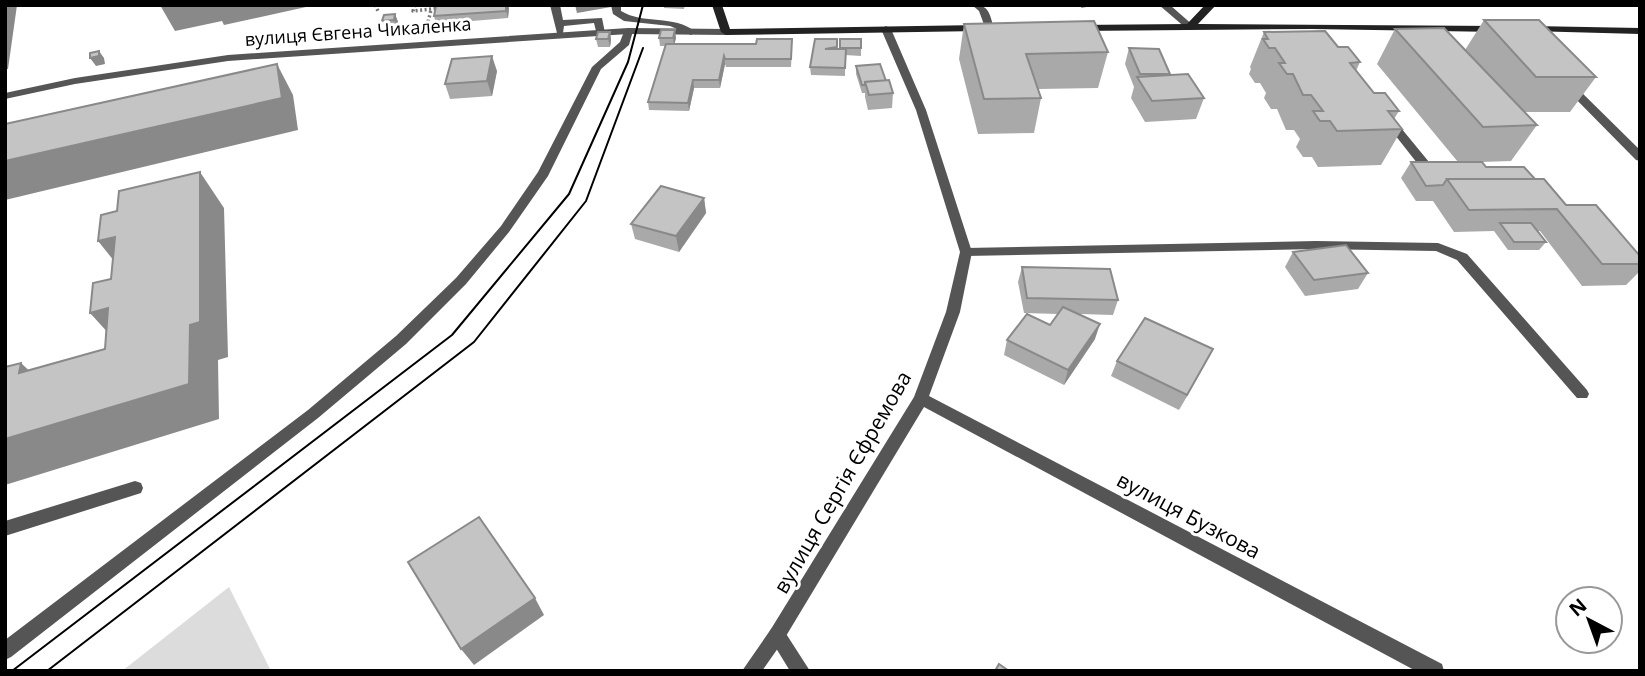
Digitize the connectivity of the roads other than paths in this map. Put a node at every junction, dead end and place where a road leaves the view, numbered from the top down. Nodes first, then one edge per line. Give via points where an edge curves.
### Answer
1 (555, 5) edge
2 (616, 5) edge
3 (717, 5) edge
4 (977, 5) edge
5 (1164, 5) edge
6 (1211, 5) edge
7 (560, 23) junction
8 (1312, 26) junction
9 (1190, 27) junction
10 (989, 28) junction
11 (1002, 28) edge
12 (1069, 28) edge
13 (886, 29) junction
14 (1514, 29) edge
15 (1526, 29) edge
16 (628, 31) junction
17 (1640, 31) edge
18 (691, 32) junction
19 (726, 32) junction
20 (600, 33) junction
21 (561, 35) junction
22 (1321, 37) edge
23 (1561, 77) edge
24 (5, 96) edge
25 (1382, 111) edge
26 (1640, 158) edge
27 (1425, 164) edge
28 (966, 252) junction
29 (1582, 394) dead end
30 (920, 399) junction
31 (135, 488) dead end
32 (5, 529) edge
33 (777, 635) junction
34 (5, 651) edge
35 (751, 671) edge
36 (801, 671) edge
37 (1436, 671) edge

1 - 7 street
2 - 18 street via 616,12 627,19 672,23
3 - 19 street
4 - 10 street
5 - 9 street
6 - 9 street
7 - 20 street via 599,20
7 - 21 street
8 - 9 street
8 - 14 street
8 - 22 street
9 - 12 street
10 - 11 street, вулиця Євгена Чикаленка
10 - 13 street, вулиця Євгена Чикаленка
13 - 19 street, вулиця Євгена Чикаленка
13 - 28 street, вулиця Сергія Єфремова via 921,110
15 - 17 street
16 - 18 street, вулиця Євгена Чикаленка
16 - 20 street, вулиця Євгена Чикаленка
16 - 34 street via 625,43 597,67 544,173 461,281 401,340 313,414
18 - 19 street, вулиця Євгена Чикаленка
20 - 21 street, вулиця Євгена Чикаленка
21 - 24 street, вулиця Євгена Чикаленка via 228,58
23 - 26 street
25 - 27 street
28 - 29 street via 1438,247 1462,257
28 - 30 street, вулиця Сергія Єфремова via 953,312
30 - 33 street, вулиця Сергія Єфремова
30 - 37 street, вулиця Бузкова
31 - 32 street
33 - 35 street, вулиця Сергія Єфремова
33 - 36 street

